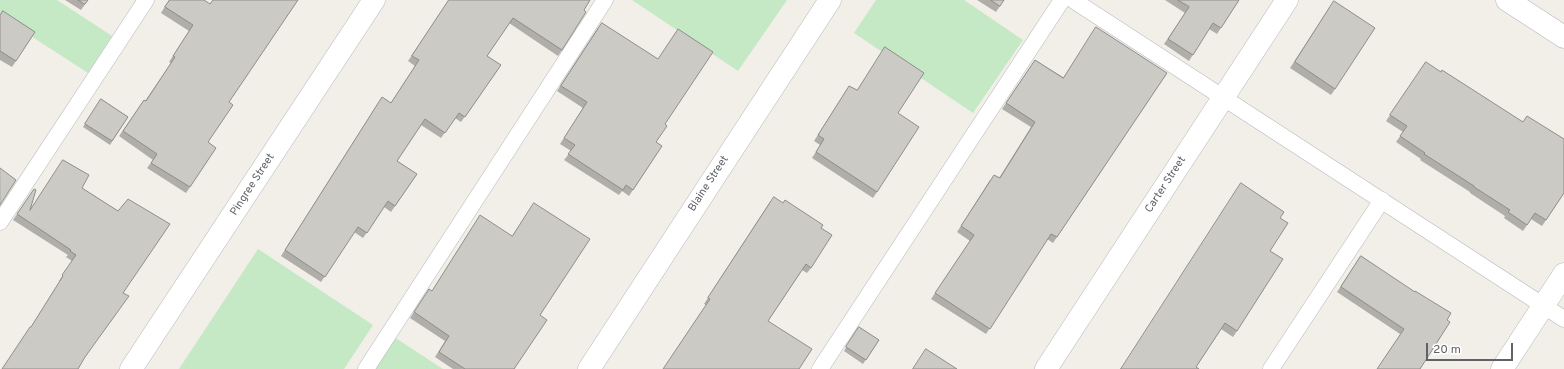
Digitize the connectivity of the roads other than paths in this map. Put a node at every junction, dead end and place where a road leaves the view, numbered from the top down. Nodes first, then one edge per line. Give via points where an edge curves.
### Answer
1 (146, 0) edge
2 (374, 0) edge
3 (605, 0) edge
4 (830, 0) edge
5 (1062, 0) edge
6 (1073, 0) edge
7 (1287, 0) edge
8 (1507, 0) edge
9 (1564, 38) edge
10 (1224, 97) junction
11 (1382, 200) junction
12 (0, 222) edge
13 (1564, 274) edge
14 (1544, 305) junction
15 (1564, 319) edge
16 (131, 369) edge
17 (366, 369) edge
18 (589, 369) edge
19 (820, 369) edge
20 (1046, 369) edge
21 (1272, 369) edge
22 (1502, 369) edge

1 - 12 lane
2 - 16 street, Pingree Street
3 - 17 lane
4 - 18 street, Blaine Street
5 - 19 lane
6 - 10 lane
7 - 10 street, Carter Street
8 - 9 street
10 - 11 lane
10 - 20 street, Carter Street
11 - 14 lane via 1517,290
11 - 21 lane
13 - 14 street
14 - 15 lane
14 - 22 street

